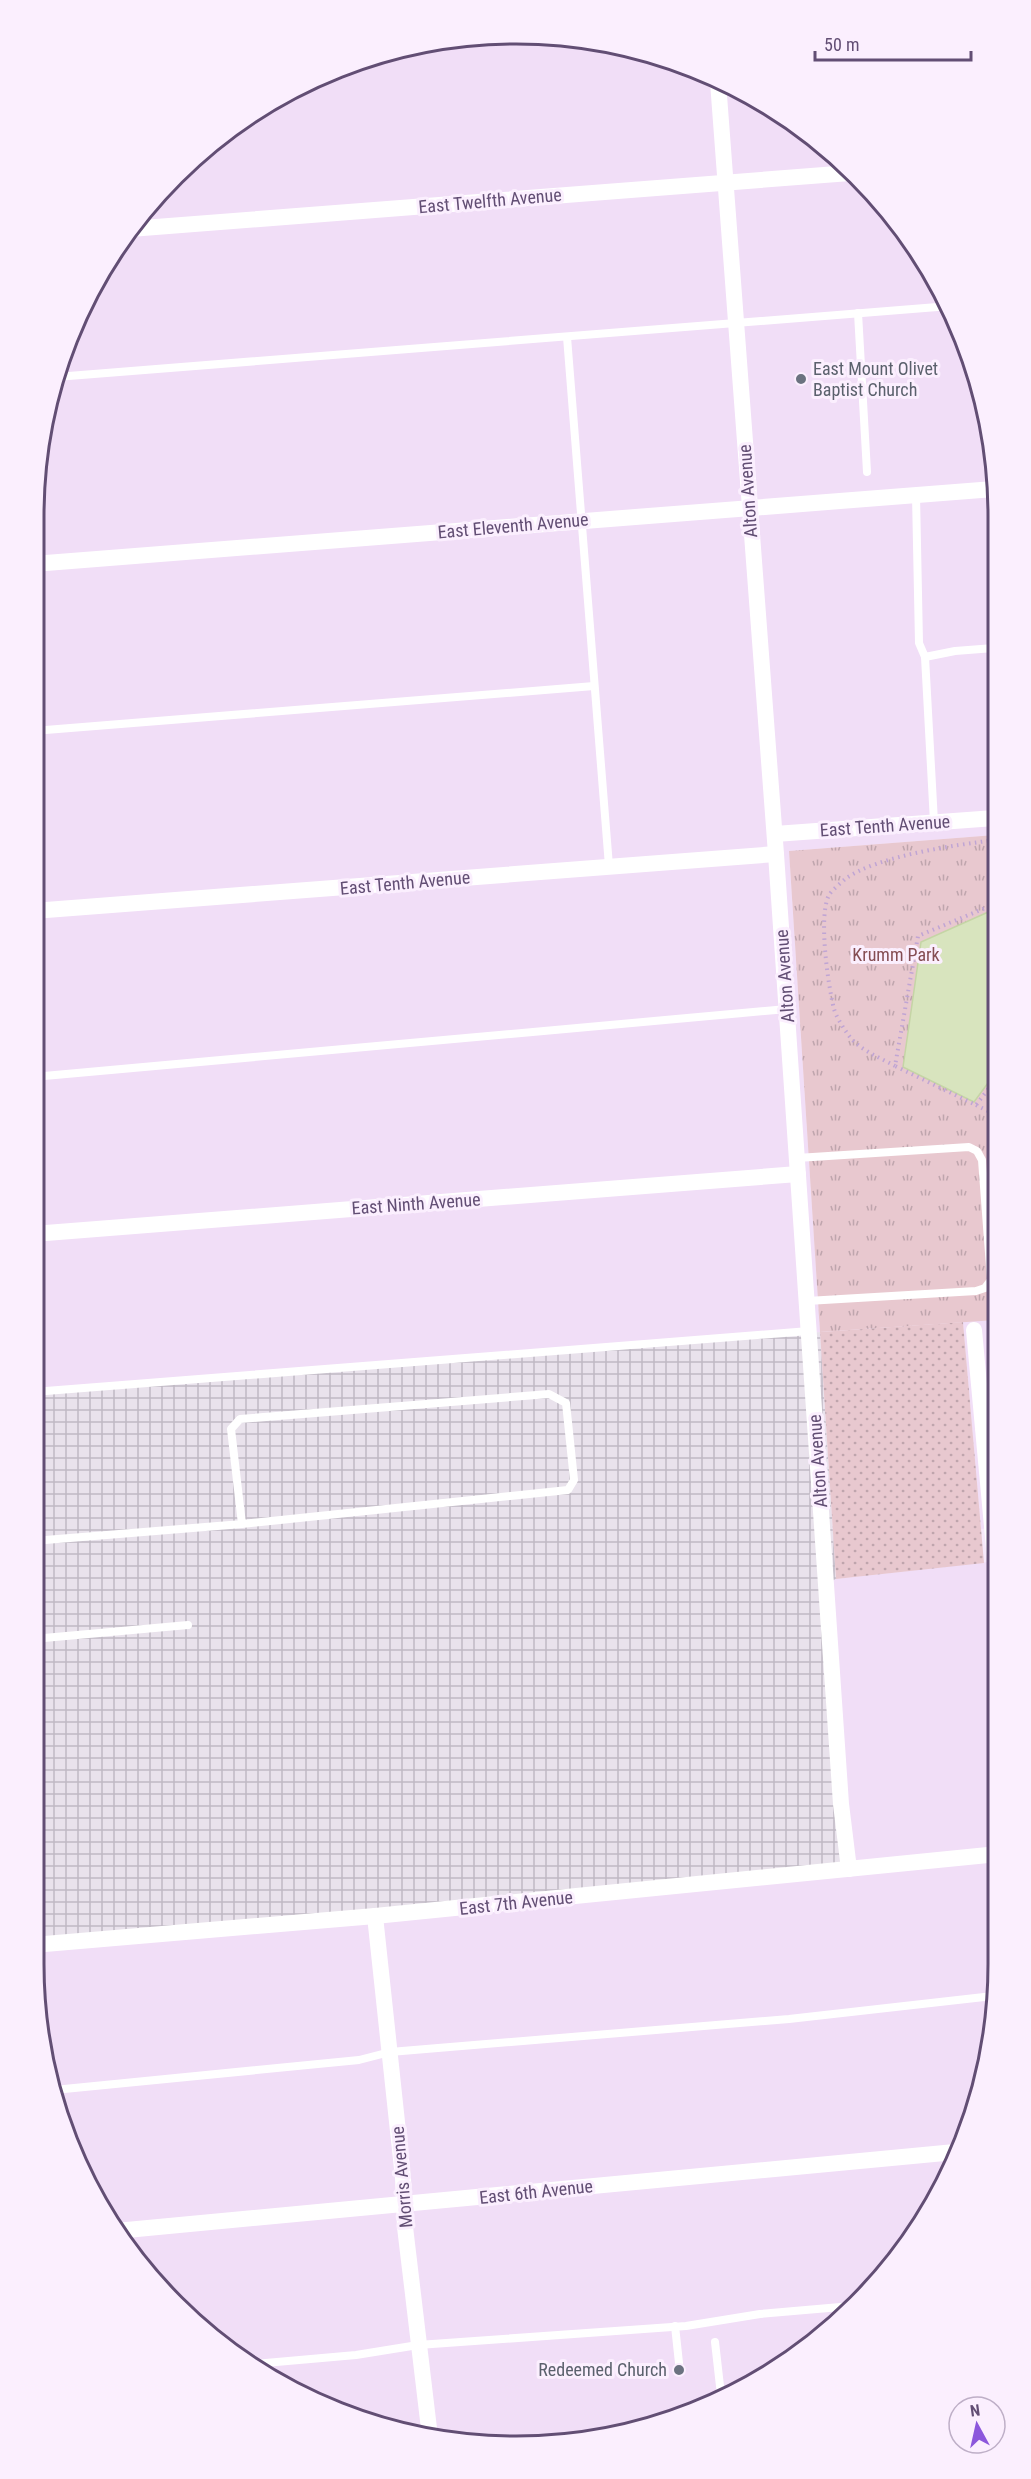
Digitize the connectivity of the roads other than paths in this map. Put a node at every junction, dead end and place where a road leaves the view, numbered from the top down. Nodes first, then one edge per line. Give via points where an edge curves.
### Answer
1 (719, 89) edge
2 (839, 173) edge
3 (726, 182) junction
4 (140, 229) edge
5 (939, 307) edge
6 (858, 313) junction
7 (736, 322) junction
8 (567, 337) junction
9 (65, 377) edge
10 (867, 472) dead end
11 (986, 490) edge
12 (916, 495) junction
13 (750, 507) junction
14 (581, 521) junction
15 (44, 563) edge
16 (988, 648) edge
17 (925, 657) junction
18 (594, 686) junction
19 (44, 730) edge
20 (988, 818) edge
21 (934, 822) junction
22 (775, 834) junction
23 (776, 854) junction
24 (609, 866) junction
25 (44, 910) edge
26 (787, 1010) junction
27 (44, 1076) edge
28 (798, 1166) junction
29 (44, 1233) edge
30 (988, 1233) edge
31 (988, 1284) edge
32 (807, 1301) junction
33 (809, 1330) junction
34 (974, 1330) dead end
35 (44, 1391) edge
36 (988, 1432) edge
37 (242, 1524) junction
38 (44, 1540) edge
39 (188, 1625) dead end
40 (44, 1638) edge
41 (988, 1855) edge
42 (849, 1869) junction
43 (375, 1916) junction
44 (44, 1944) edge
45 (986, 1997) edge
46 (390, 2052) junction
47 (61, 2089) edge
48 (948, 2153) edge
49 (405, 2205) junction
50 (126, 2230) edge
51 (838, 2307) edge
52 (675, 2326) junction
53 (715, 2342) dead end
54 (418, 2345) junction
55 (264, 2363) edge
56 (679, 2363) dead end
57 (720, 2389) edge
58 (429, 2427) edge

1 - 3 street, Alton Avenue
2 - 3 street, East Twelfth Avenue
3 - 4 street, East Twelfth Avenue
3 - 7 street, Alton Avenue
5 - 6 lane
6 - 7 lane
6 - 10 lane
7 - 8 lane
7 - 13 street, Alton Avenue
8 - 9 lane
8 - 14 lane
11 - 12 street, East Eleventh Avenue
12 - 13 street, East Eleventh Avenue
12 - 17 lane via 919,643
13 - 14 street, East Eleventh Avenue
13 - 22 street, Alton Avenue
14 - 15 street, East Eleventh Avenue
14 - 18 lane
16 - 17 lane
17 - 21 lane
18 - 19 lane
18 - 24 lane
20 - 21 street, East Tenth Avenue
21 - 22 street, East Tenth Avenue
22 - 23 street, Alton Avenue
23 - 24 street, East Tenth Avenue
23 - 26 street, Alton Avenue
24 - 25 street, East Tenth Avenue
26 - 27 lane
26 - 28 street, Alton Avenue
28 - 29 street, East Ninth Avenue
28 - 30 lane via 969,1147 982,1160
28 - 32 street, Alton Avenue
31 - 32 lane via 976,1291
32 - 33 street, Alton Avenue
33 - 35 lane
33 - 42 street, Alton Avenue via 841,1804
34 - 36 street
37 - 37 lane via 568,1490 574,1480 566,1403 549,1394 240,1419 231,1429
37 - 38 lane
39 - 40 lane
41 - 42 street, East 7th Avenue
42 - 43 street, East 7th Avenue
43 - 44 street, East 7th Avenue
43 - 46 street, Morris Avenue
45 - 46 lane via 789,2019
46 - 47 lane via 358,2060
46 - 49 street, Morris Avenue
48 - 49 street, East 6th Avenue
49 - 50 street, East 6th Avenue
49 - 54 street, Morris Avenue
51 - 52 lane
52 - 54 lane
52 - 56 lane
53 - 57 lane
54 - 55 lane
54 - 58 street, Morris Avenue

